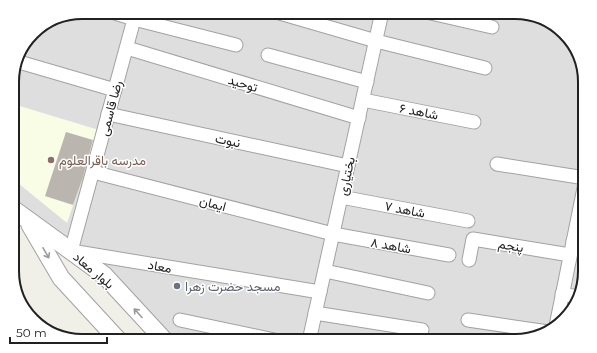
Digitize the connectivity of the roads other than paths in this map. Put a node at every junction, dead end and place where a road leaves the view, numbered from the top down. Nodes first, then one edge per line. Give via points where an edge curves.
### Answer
1 (134, 19) edge
2 (145, 19) edge
3 (300, 19) edge
4 (381, 19) edge
5 (457, 19) edge
6 (492, 27) dead end
7 (376, 41) junction
8 (236, 45) dead end
9 (126, 48) junction
10 (268, 55) dead end
11 (22, 63) edge
12 (485, 68) dead end
13 (367, 82) junction
14 (115, 90) junction
15 (363, 100) junction
16 (108, 114) junction
17 (359, 118) junction
18 (474, 122) dead end
19 (497, 164) dead end
20 (348, 166) junction
21 (93, 172) junction
22 (578, 177) edge
23 (341, 197) junction
24 (19, 213) edge
25 (27, 219) junction
26 (468, 221) dead end
27 (333, 234) junction
28 (578, 243) edge
29 (71, 251) junction
30 (450, 255) dead end
31 (570, 255) junction
32 (469, 260) dead end
33 (325, 271) junction
34 (320, 292) junction
35 (428, 293) dead end
36 (562, 294) junction
37 (573, 296) edge
38 (315, 313) junction
39 (558, 318) edge
40 (180, 320) dead end
41 (468, 320) dead end
42 (422, 330) dead end
43 (537, 330) edge
44 (113, 334) edge
45 (159, 334) edge
46 (246, 334) edge
47 (310, 334) edge

1 - 9 street, رضا قاسمی
2 - 8 street
3 - 7 street
4 - 7 street, بختیاری
5 - 6 street
7 - 12 street
7 - 13 street, بختیاری
9 - 14 street, رضا قاسمی
9 - 17 street, توحید
10 - 13 street
11 - 14 street
13 - 15 street, بختیاری
14 - 16 street, رضا قاسمی
15 - 17 street, بختیاری
15 - 18 street, شاهد ۶
16 - 20 street, نبوت
16 - 21 street, رضا قاسمی
17 - 20 street, بختیاری
19 - 22 street
20 - 23 street, بختیاری
21 - 27 street, ایمان
21 - 29 street, رضا قاسمی
23 - 26 street, شاهد ۷
23 - 27 street, بختیاری
24 - 25 street, بلوار معاد
25 - 29 street, بلوار معاد
25 -> 44 street via 61,278
27 - 30 street, شاهد ۸
27 - 33 street, بختیاری
28 - 31 street
29 - 34 street, معاد
45 -> 29 street, بلوار معاد via 104,275
31 - 32 street, پنجم via 472,239
31 - 36 street
33 - 34 street, بختیاری
33 - 35 street
34 - 38 street, بختیاری
36 - 37 street
36 - 39 street
38 - 42 street
38 - 47 street, بختیاری
40 - 46 street
41 - 43 street

